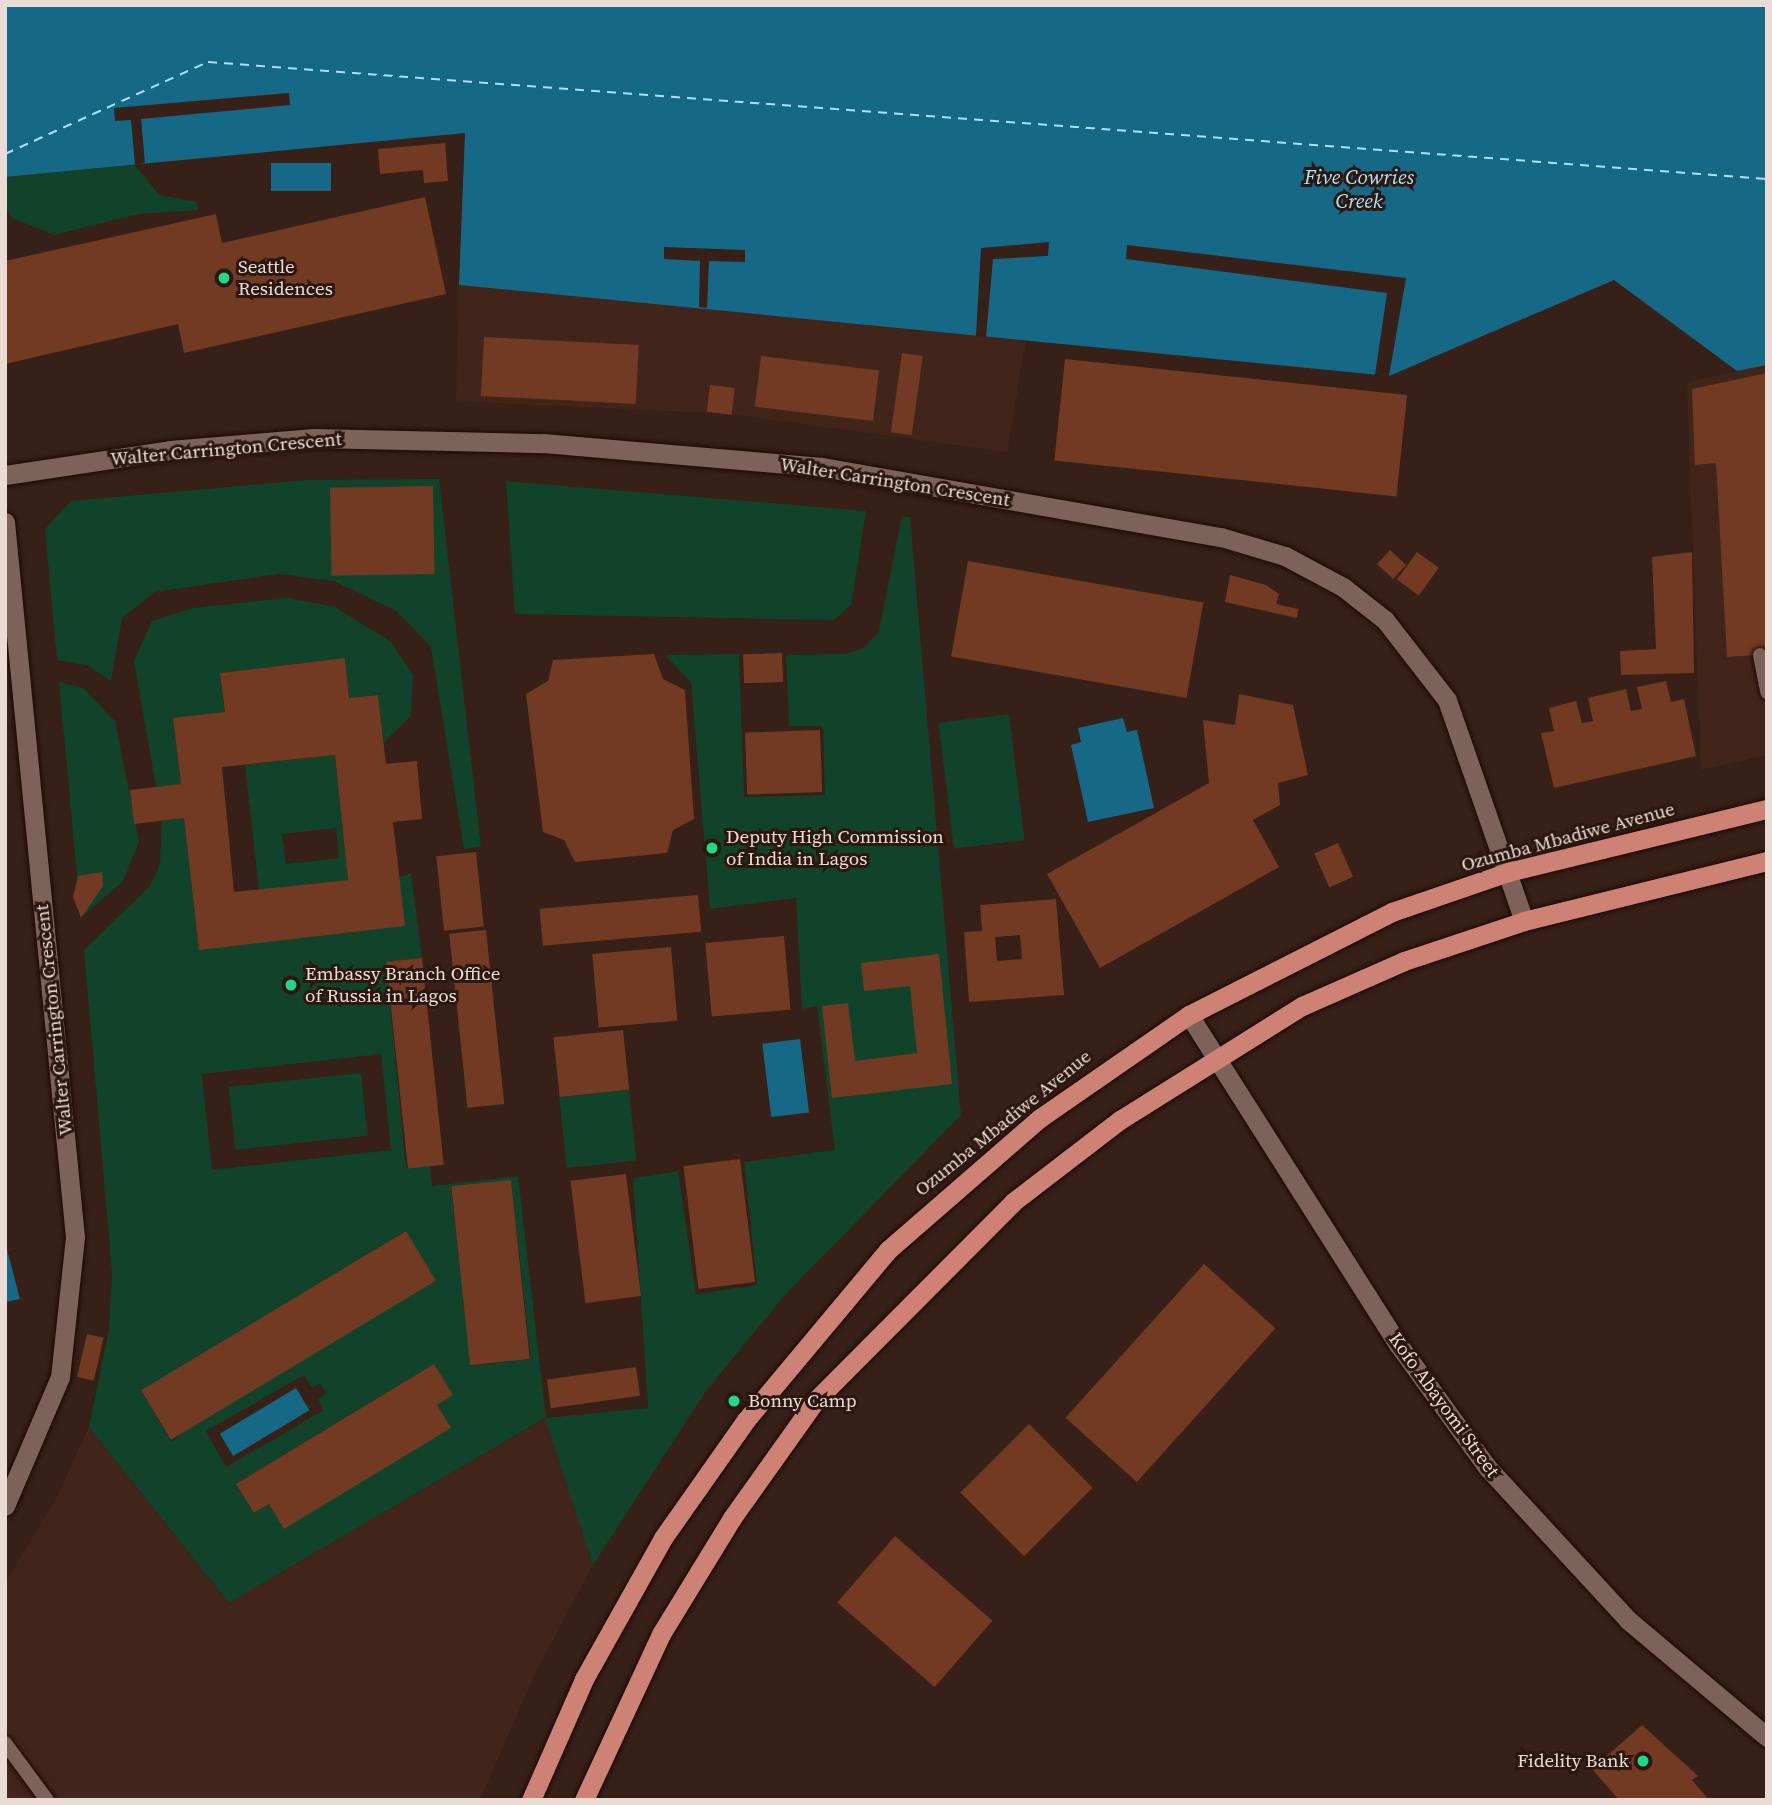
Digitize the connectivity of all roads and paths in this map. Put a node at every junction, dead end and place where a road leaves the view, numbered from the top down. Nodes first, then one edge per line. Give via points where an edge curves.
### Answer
1 (5, 475) edge
2 (5, 522) edge
3 (1760, 655) dead end
4 (1767, 692) edge
5 (1767, 809) edge
6 (1767, 862) edge
7 (1508, 872) junction
8 (1524, 921) junction
9 (1189, 1015) junction
10 (1214, 1056) junction
11 (5, 1506) edge
12 (1767, 1737) edge
13 (5, 1743) edge
14 (47, 1800) edge
15 (531, 1800) edge
16 (584, 1800) edge

1 - 7 street, Walter Carrington Crescent via 170,450 314,438 542,443 822,467 1221,537 1284,556 1343,587 1420,660 1465,741
2 - 11 street, Walter Carrington Crescent via 75,1237 60,1377
3 - 4 lane
5 - 7 highway, Ozumba Mbadiwe Avenue
6 - 8 highway
7 - 8 street, Walter Carrington Crescent
7 - 9 highway, Ozumba Mbadiwe Avenue via 1392,912
8 - 10 highway via 1404,961 1302,1006
9 - 10 street, Kofo Abayomi Street
9 - 15 highway, Ozumba Mbadiwe Avenue via 1112,1064 952,1189 832,1312 663,1538 584,1679
10 - 12 street, Kofo Abayomi Street via 1398,1344 1487,1467 1628,1620
10 - 16 highway via 1013,1202 815,1401 732,1518 661,1634
13 - 14 lane

